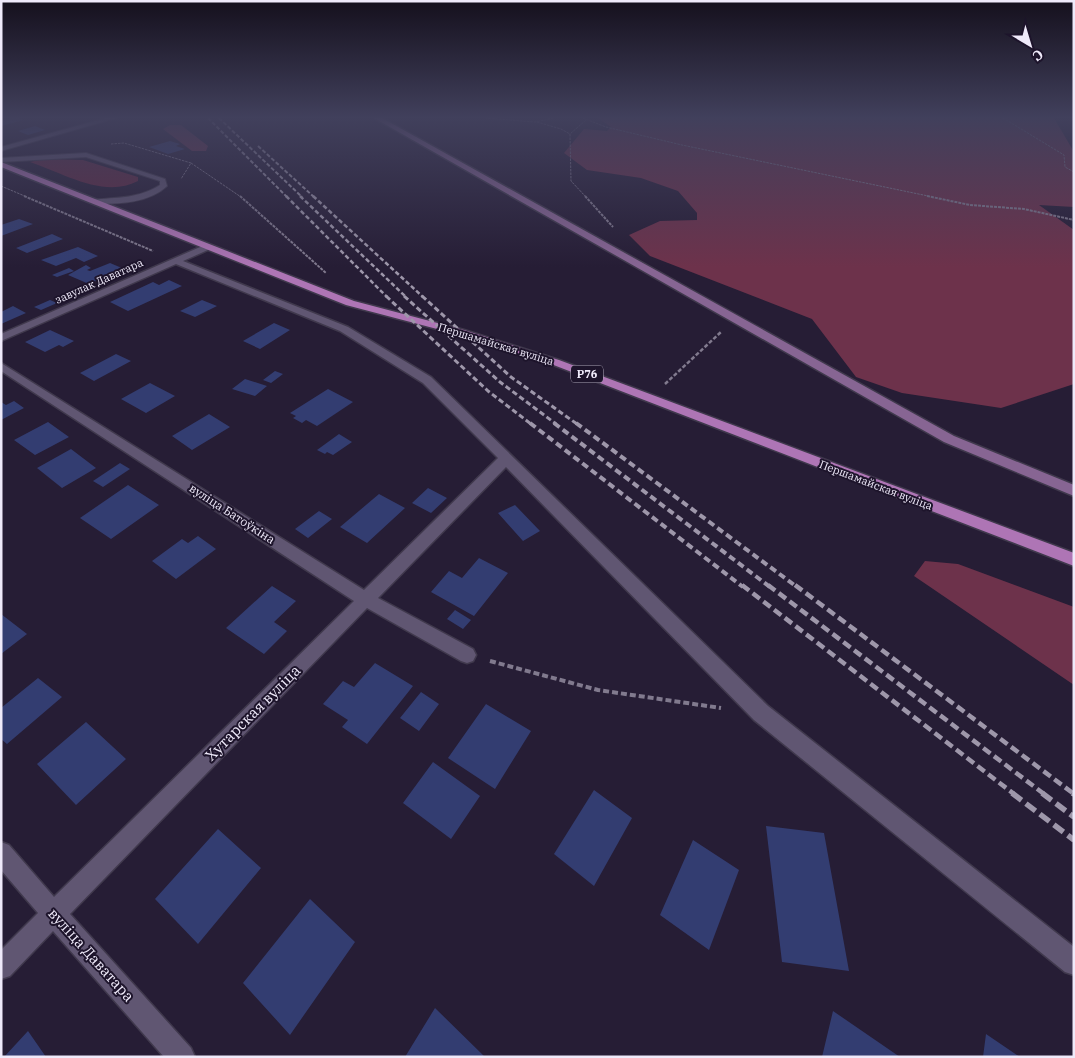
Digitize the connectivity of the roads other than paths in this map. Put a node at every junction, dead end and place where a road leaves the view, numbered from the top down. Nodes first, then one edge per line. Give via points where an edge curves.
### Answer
1 (9, 167) edge
2 (126, 167) edge
3 (464, 167) edge
4 (95, 202) junction
5 (207, 247) junction
6 (176, 261) junction
7 (1, 338) edge
8 (1, 366) edge
9 (505, 459) junction
10 (1074, 491) edge
11 (1074, 560) edge
12 (365, 599) junction
13 (467, 654) road end
14 (1, 852) edge
15 (54, 914) junction
16 (1074, 963) edge
17 (1, 967) edge
18 (182, 1057) edge

1 - 4 main road, Першамайская вуліца / Р76
2 - 4 lane via 163,180 164,186 147,195 114,202
3 - 10 street via 949,439
4 - 5 main road, Першамайская вуліца / Р76
5 - 6 street, завулак Даватара
5 - 11 main road, Першамайская вуліца / Р76 via 350,303 500,343
6 - 7 street, завулак Даватара
6 - 9 street via 344,329 427,380
8 - 12 street, вуліца Батоўкіна
9 - 12 street, Хутарская вуліца
9 - 16 street via 761,713
12 - 13 street, вуліца Батоўкіна
12 - 15 street, Хутарская вуліца
14 - 15 street, вуліца Даватара
15 - 17 street, Хутарская вуліца
15 - 18 street, вуліца Даватара

